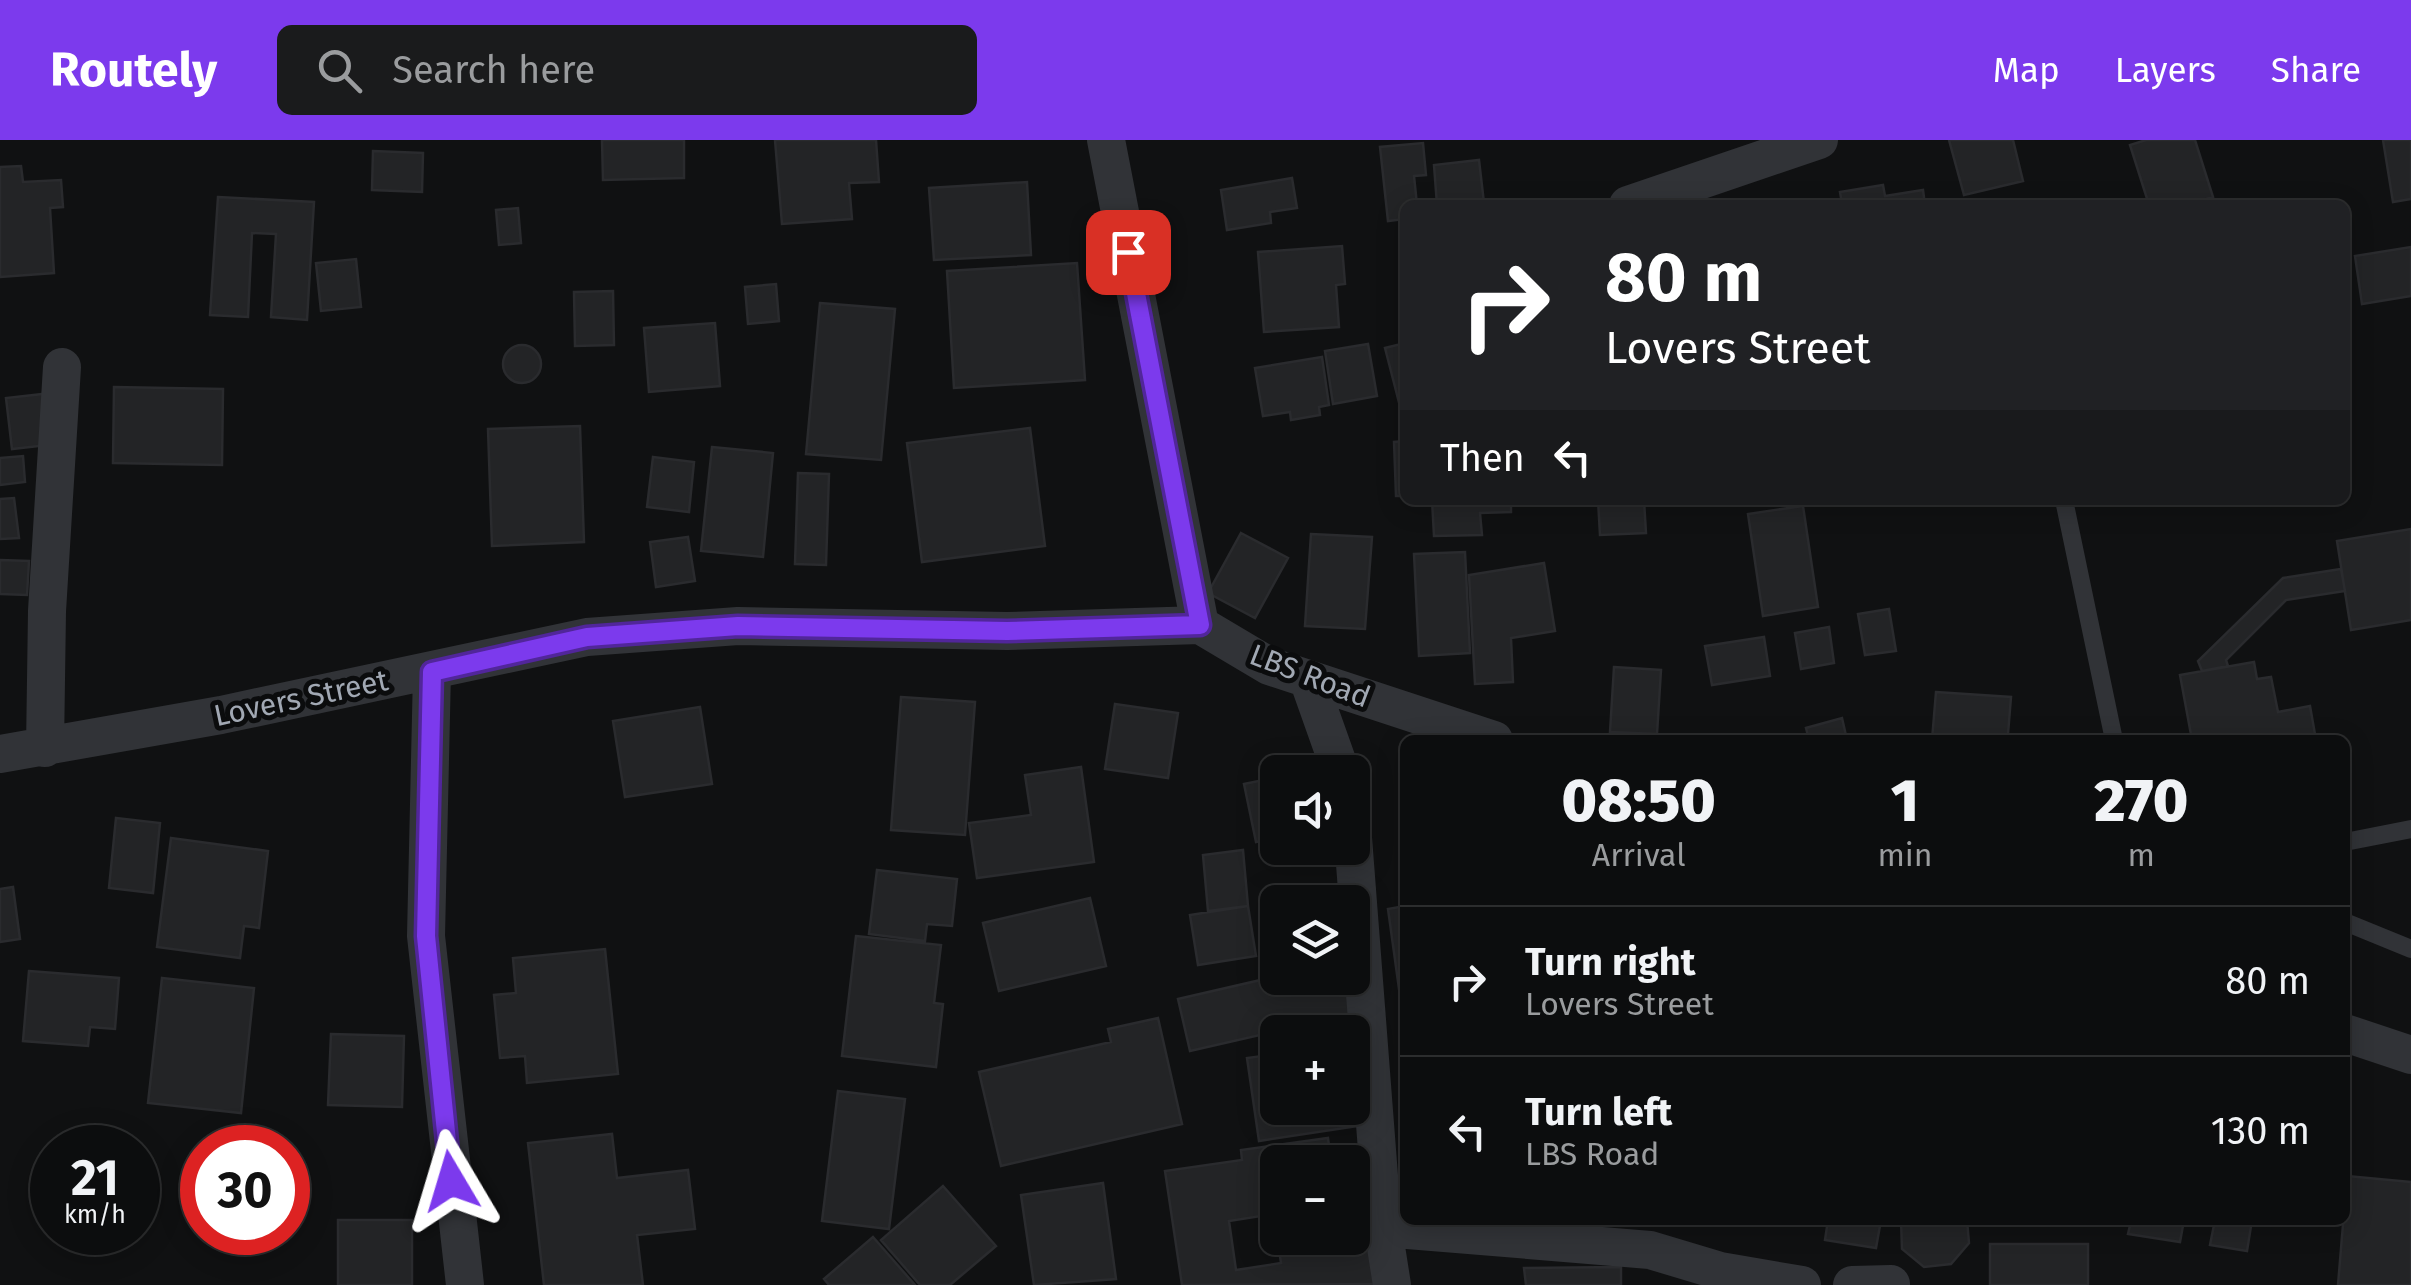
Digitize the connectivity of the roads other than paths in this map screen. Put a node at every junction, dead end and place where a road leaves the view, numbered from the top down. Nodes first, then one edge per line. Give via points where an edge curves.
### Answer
1 (1106, 140) edge
2 (1819, 140) edge
3 (1643, 200) edge
4 (62, 367) dead end
5 (2065, 505) edge
6 (1200, 625) junction
7 (432, 672) junction
8 (1308, 679) junction
9 (1479, 735) edge
10 (2113, 735) edge
11 (45, 748) junction
12 (0, 754) edge
13 (1335, 755) edge
14 (2411, 829) edge
15 (2350, 841) edge
16 (1355, 865) edge
17 (2350, 924) edge
18 (2411, 949) edge
19 (2350, 1034) edge
20 (2411, 1056) edge
21 (1383, 1228) junction
22 (1891, 1284) edge
23 (465, 1285) edge
24 (1392, 1285) edge
25 (1802, 1285) edge
26 (1852, 1285) edge

1 - 6 street
2 - 3 street
4 - 11 street via 46,611
5 - 10 lane
6 - 7 street, Lovers Street via 1007,631 738,626 587,637
6 - 8 street, LBS Road via 1269,666
7 - 11 street, Lovers Street
7 - 23 street via 426,936
8 - 9 street, LBS Road
8 - 13 street
11 - 12 street, Lovers Street
14 - 15 lane
16 - 21 street
17 - 18 lane
19 - 20 street
21 - 24 street
21 - 25 street via 1650,1250
22 - 26 street

